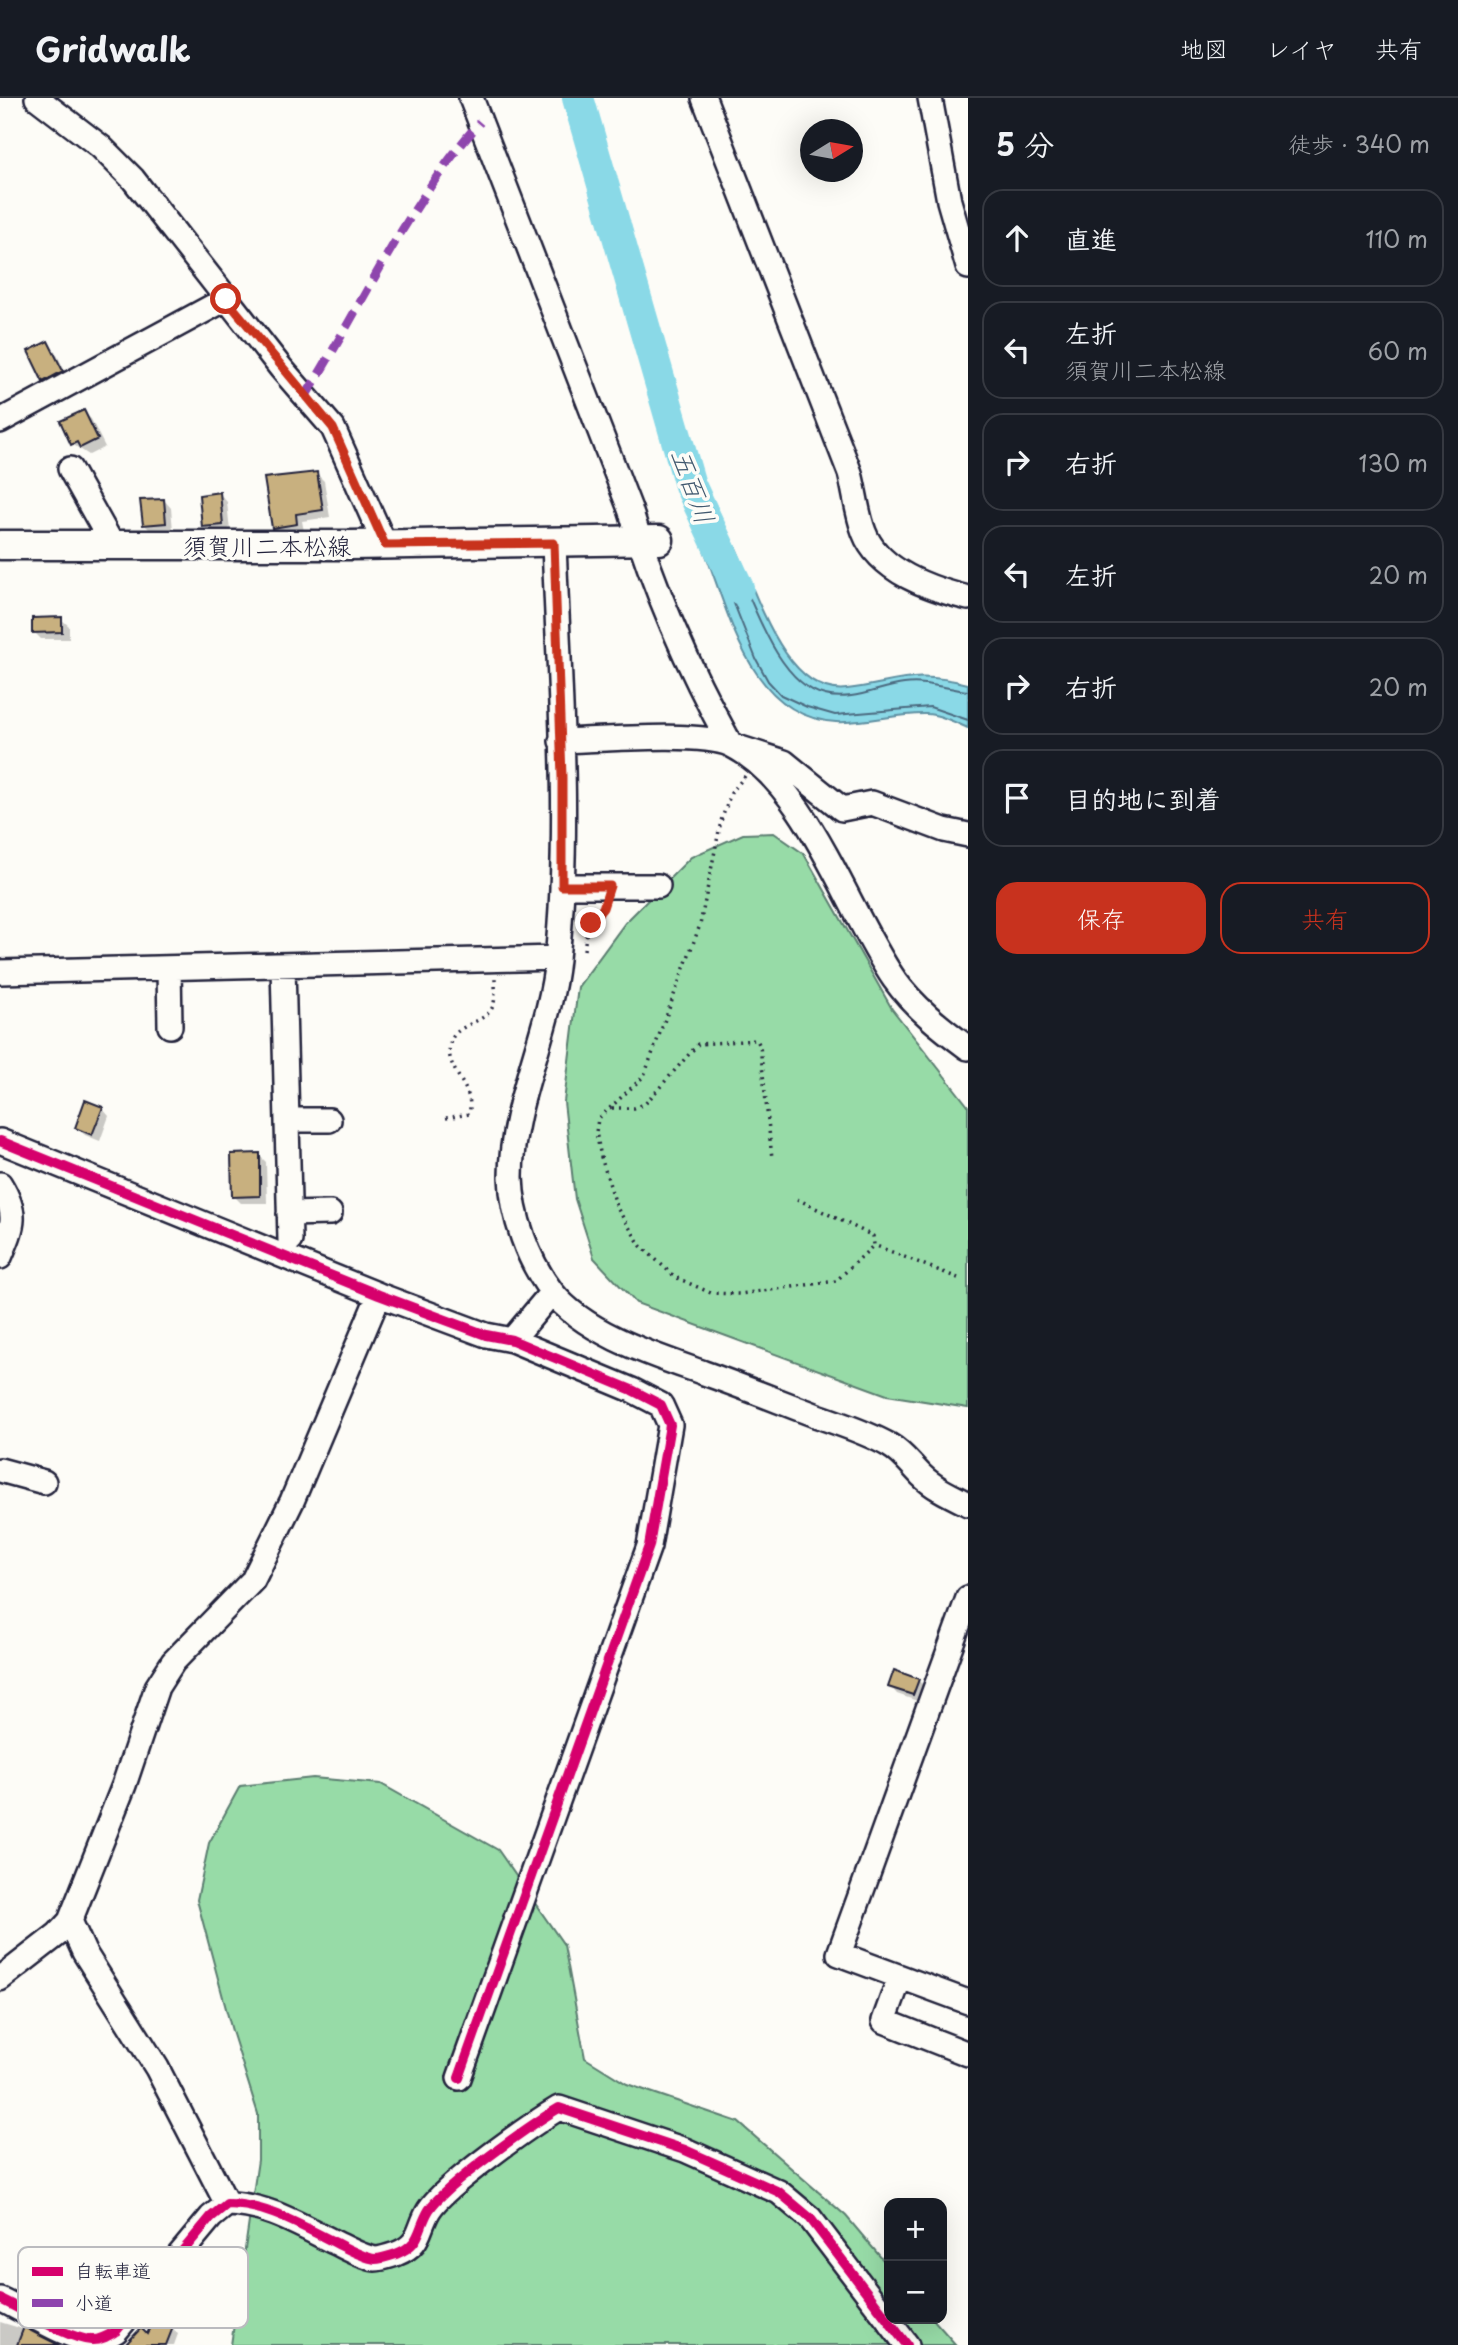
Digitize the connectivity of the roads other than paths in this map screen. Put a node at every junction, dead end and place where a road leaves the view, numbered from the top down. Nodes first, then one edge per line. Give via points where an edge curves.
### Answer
1 (37, 98) edge
2 (471, 98) edge
3 (704, 98) edge
4 (930, 98) edge
5 (966, 258) edge
6 (226, 299) junction
7 (0, 421) edge
8 (70, 469) dead end
9 (649, 540) junction
10 (554, 543) junction
11 (112, 544) junction
12 (0, 545) edge
13 (385, 545) junction
14 (968, 598) edge
15 (561, 740) junction
16 (731, 745) junction
17 (968, 835) edge
18 (562, 886) junction
19 (658, 886) dead end
20 (557, 958) junction
21 (283, 966) junction
22 (169, 968) junction
23 (0, 972) edge
24 (170, 1026) dead end
25 (968, 1048) edge
26 (287, 1120) junction
27 (329, 1120) dead end
28 (0, 1141) edge
29 (0, 1184) edge
30 (330, 1213) dead end
31 (289, 1214) junction
32 (290, 1240) dead end
33 (0, 1257) edge
34 (552, 1292) junction
35 (379, 1295) junction
36 (512, 1340) junction
37 (0, 1470) edge
38 (44, 1482) dead end
39 (968, 1504) edge
40 (968, 1598) edge
41 (70, 1921) junction
42 (900, 1977) junction
43 (0, 1979) edge
44 (968, 2002) edge
45 (968, 2054) edge
46 (459, 2078) dead end
47 (227, 2204) junction
48 (186, 2247) edge
49 (0, 2299) edge
50 (18, 2308) edge
51 (60, 2328) edge
52 (118, 2328) edge
53 (907, 2345) edge

1 - 6 street via 101,147 133,179
2 - 9 street via 630,509
3 - 14 street via 850,473 865,534 889,565 911,578
4 - 5 street via 949,201
6 - 7 street
6 - 13 street via 333,428
8 - 11 street
9 - 10 main road, 須賀川二本松線
9 - 16 street via 699,687
10 - 13 main road, 須賀川二本松線
10 - 15 street
11 - 12 main road, 須賀川二本松線
11 - 13 main road, 須賀川二本松線
15 - 16 street via 655,738
15 - 18 street
16 - 17 street via 784,762 842,809 872,803
16 - 25 street via 770,777 811,827 894,979 924,1014
18 - 19 street
18 - 20 street
20 - 21 street
20 - 34 street via 553,995 514,1142 511,1179 519,1227
21 - 22 street
21 - 26 street
22 - 23 street
22 - 24 street
26 - 27 street
26 - 31 street
28 - 35 street
29 - 33 street via 10,1200 13,1220
30 - 31 street
31 - 32 street
34 - 36 street
34 - 39 street via 572,1311 625,1343 890,1446 937,1489
35 - 36 street via 486,1335
35 - 41 street via 292,1501 253,1580 173,1662 157,1687
36 - 46 street via 661,1405 670,1425 649,1546
37 - 38 street
40 - 42 street via 839,1954
41 - 43 street
41 - 47 street via 84,1952 157,2068
42 - 44 street
42 - 45 street via 884,2021
47 - 48 street
47 - 53 street via 270,2212 377,2259 391,2255 410,2248 430,2209 454,2186 559,2108 685,2150 779,2192 810,2218
49 - 50 street
51 - 52 street via 90,2340 104,2338

